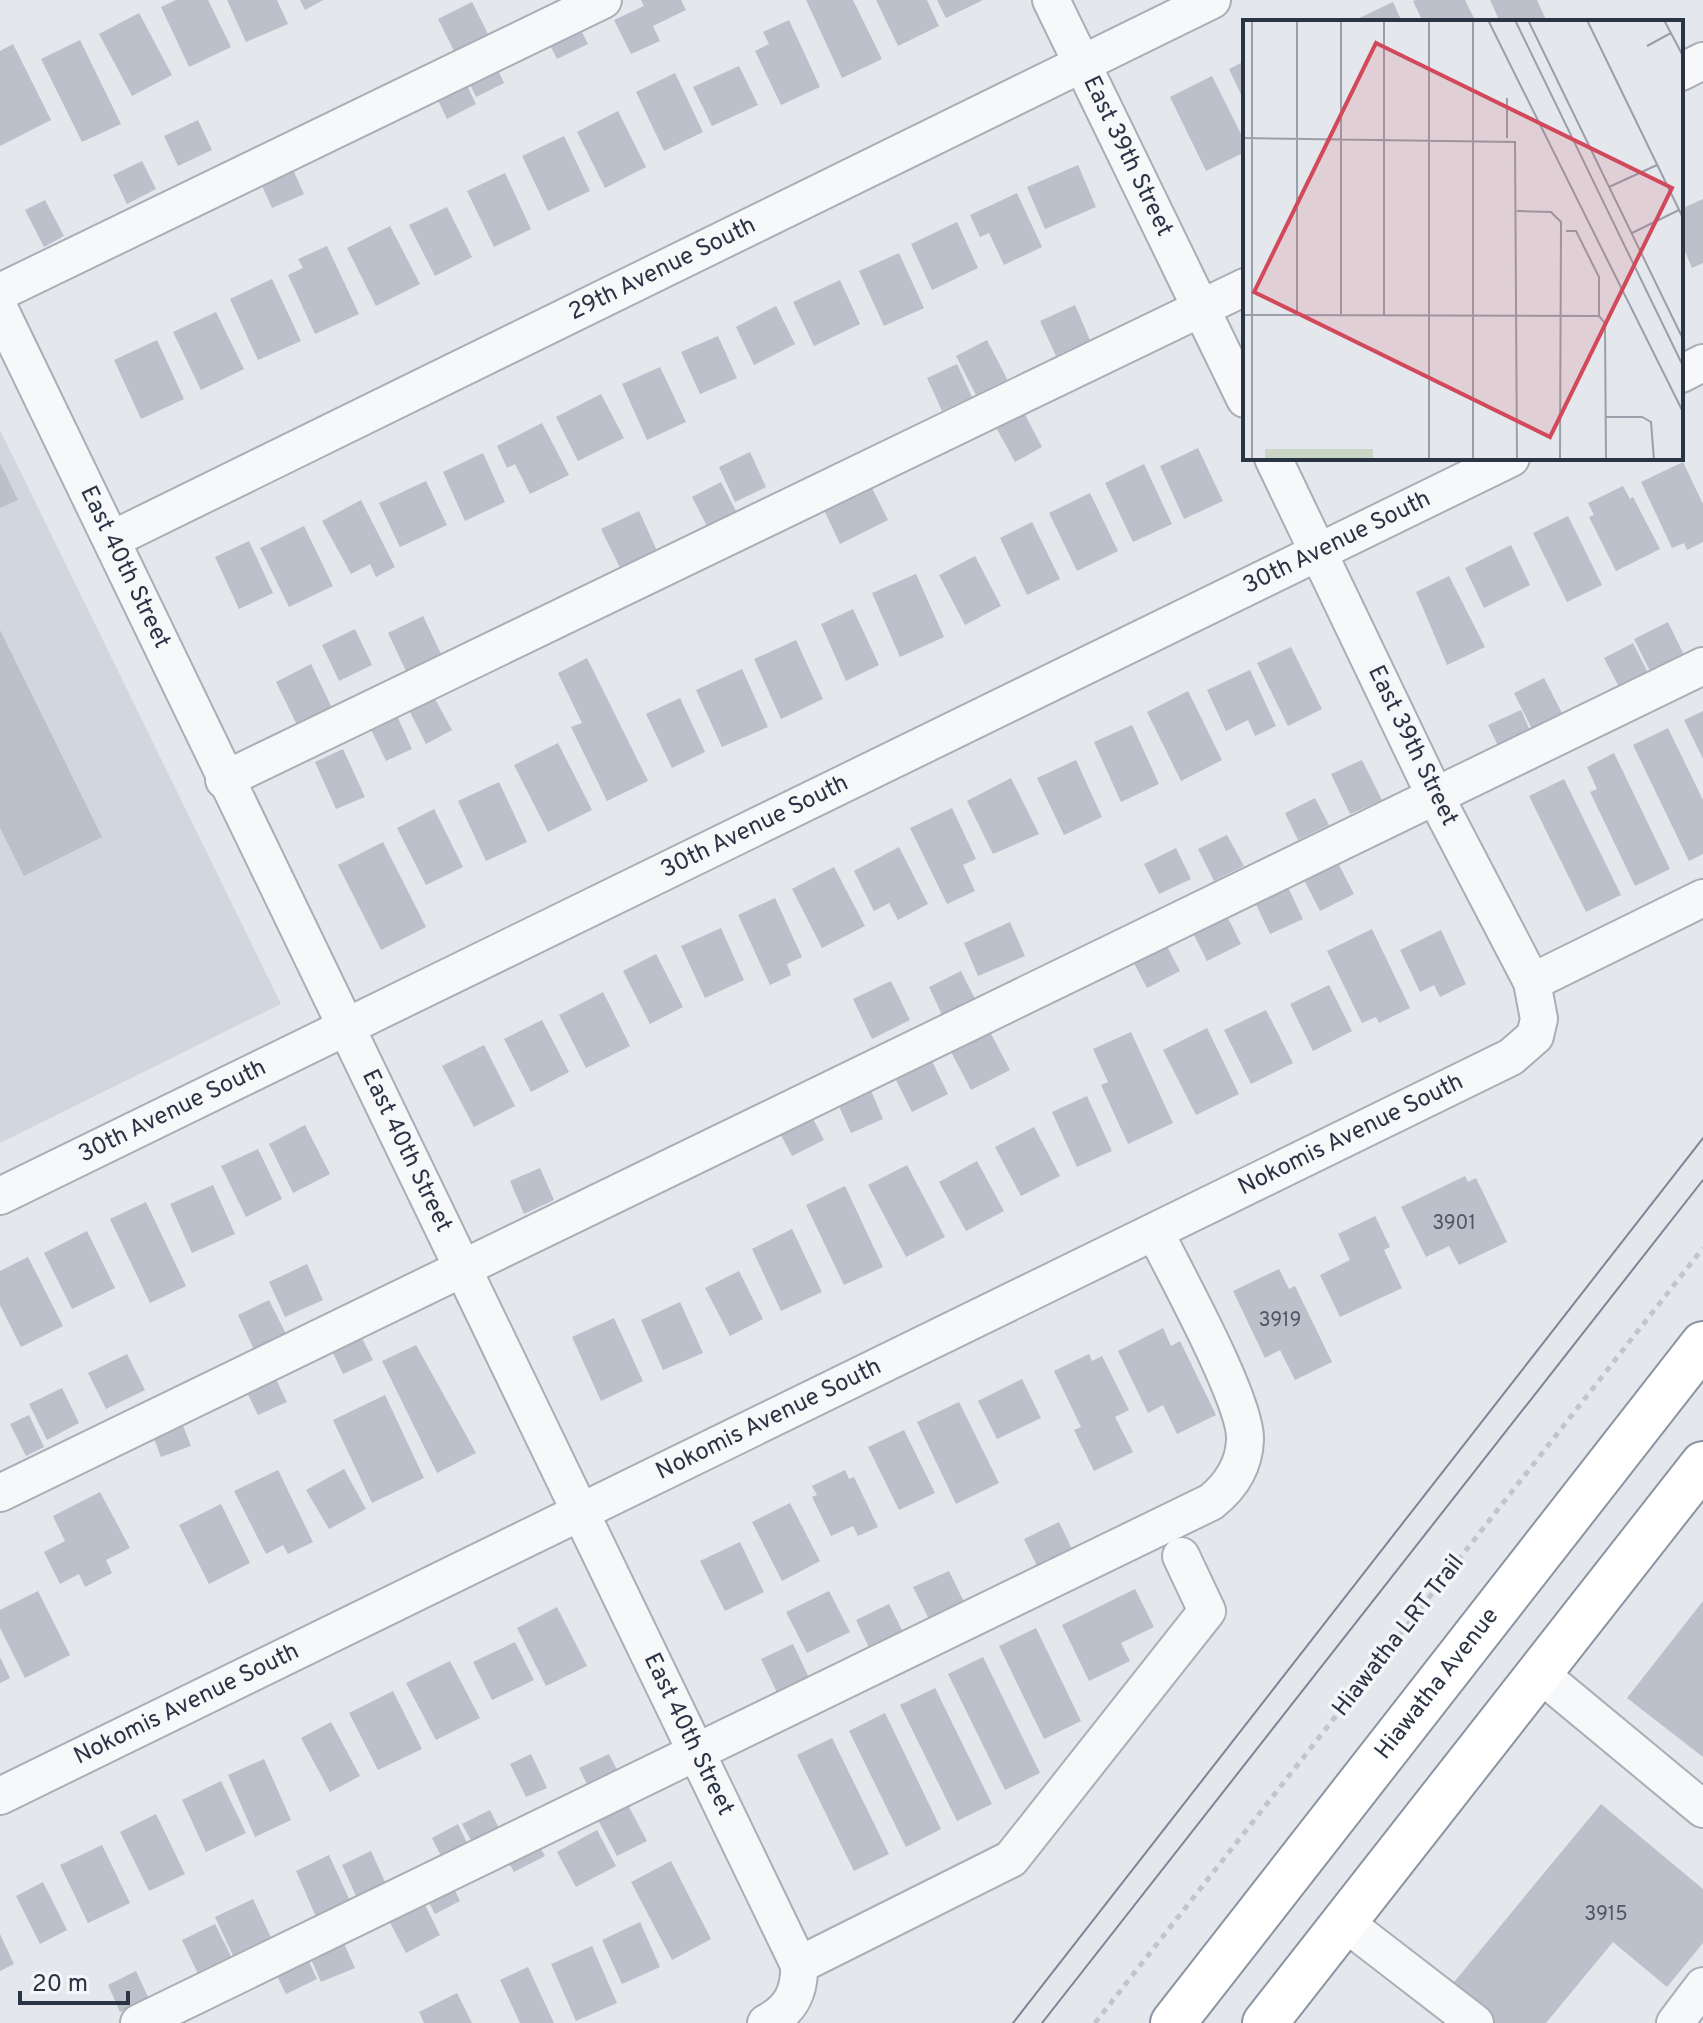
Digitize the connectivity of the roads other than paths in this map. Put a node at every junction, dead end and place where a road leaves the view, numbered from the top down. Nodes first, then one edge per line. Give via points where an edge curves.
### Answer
1 (603, 0) edge
2 (1051, 0) edge
3 (1212, 0) edge
4 (1703, 61) edge
5 (1082, 63) junction
6 (1683, 71) edge
7 (1243, 288) edge
8 (0, 292) edge
9 (0, 310) edge
10 (1203, 310) junction
11 (1703, 363) edge
12 (1683, 373) edge
13 (1243, 395) edge
14 (1274, 460) edge
15 (1507, 460) edge
16 (113, 539) junction
17 (1318, 552) junction
18 (1703, 666) edge
19 (224, 780) junction
20 (1435, 796) junction
21 (1703, 898) edge
22 (1532, 982) junction
23 (344, 1025) junction
24 (1535, 1036) joint
25 (0, 1196) edge
26 (1155, 1232) junction
27 (461, 1267) junction
28 (1703, 1344) edge
29 (1703, 1464) edge
30 (0, 1493) edge
31 (581, 1512) junction
32 (1181, 1556) dead end
33 (1539, 1673) junction
34 (695, 1752) junction
35 (0, 1796) edge
36 (1703, 1809) edge
37 (1344, 1922) junction
38 (797, 1981) junction
39 (1703, 1986) edge
40 (139, 2023) edge
41 (766, 2023) edge
42 (1173, 2023) edge
43 (1265, 2023) edge
44 (1475, 2023) edge
45 (1675, 2023) edge

1 - 8 street
2 - 5 street, East 39th Street
3 - 5 street, 29th Avenue South
4 - 6 street
5 - 10 street, East 39th Street
5 - 16 street, 29th Avenue South
7 - 10 street
9 - 16 street, East 40th Street
10 - 13 street, East 39th Street
10 - 19 street
11 - 12 street
14 - 17 street, East 39th Street
15 - 17 street, 30th Avenue South
16 - 19 street, East 40th Street
17 - 20 street, East 39th Street
17 - 23 street, 30th Avenue South
18 - 20 street
19 - 23 street, East 40th Street
20 - 22 street, East 39th Street
20 - 27 street
21 - 22 street
22 - 24 street, East 39th Street via 1539,1019
23 - 25 street, 30th Avenue South
23 - 27 street, East 40th Street
24 - 26 street, Nokomis Avenue South via 1511,1057
26 - 31 street, Nokomis Avenue South
26 - 34 street via 1243,1418 1243,1457 1227,1489 1211,1502
27 - 30 street
27 - 31 street, East 40th Street
28 - 42 highway, Hiawatha Avenue
29 - 33 highway
31 - 34 street, East 40th Street
31 - 35 street, Nokomis Avenue South
32 - 38 street via 1207,1611 1011,1859
33 - 36 street
33 - 37 highway
34 - 38 street, East 40th Street
34 - 40 street
37 - 43 highway
37 - 44 street
38 - 41 street via 787,2009
39 - 45 street

